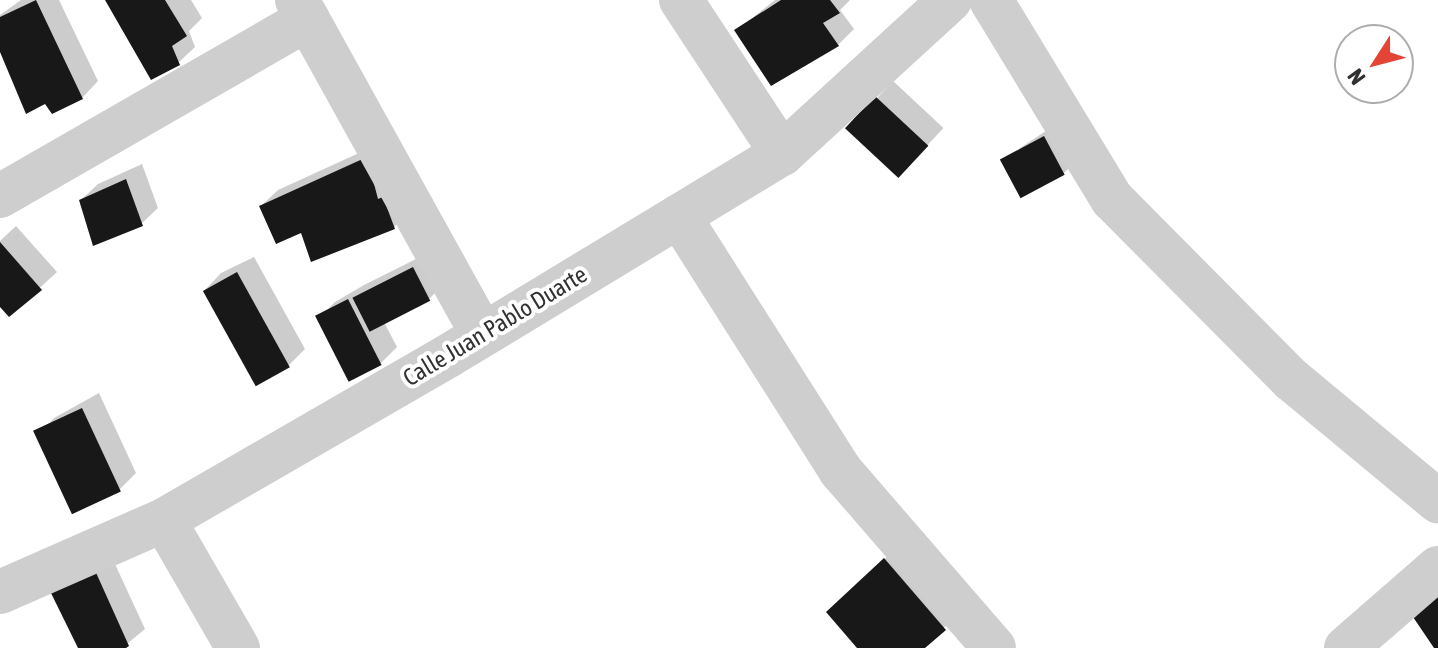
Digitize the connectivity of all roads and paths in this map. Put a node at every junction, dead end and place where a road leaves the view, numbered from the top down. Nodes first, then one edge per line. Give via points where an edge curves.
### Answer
1 (681, 0) edge
2 (950, 0) edge
3 (991, 0) edge
4 (302, 10) edge
5 (782, 154) junction
6 (0, 196) edge
7 (679, 216) junction
8 (482, 334) junction
9 (1438, 501) edge
10 (164, 520) junction
11 (1438, 568) edge
12 (0, 592) edge
13 (238, 648) edge
14 (994, 648) edge
15 (1346, 648) edge

1 - 5 street
2 - 5 street, Calle Juan Pablo Duarte
3 - 9 street via 1112,199 1292,380
4 - 6 street
4 - 8 street
5 - 7 street, Calle Juan Pablo Duarte
7 - 8 street, Calle Juan Pablo Duarte
7 - 14 street via 840,470
8 - 10 street, Calle Juan Pablo Duarte
10 - 12 street, Calle Juan Pablo Duarte
10 - 13 street
11 - 15 street

